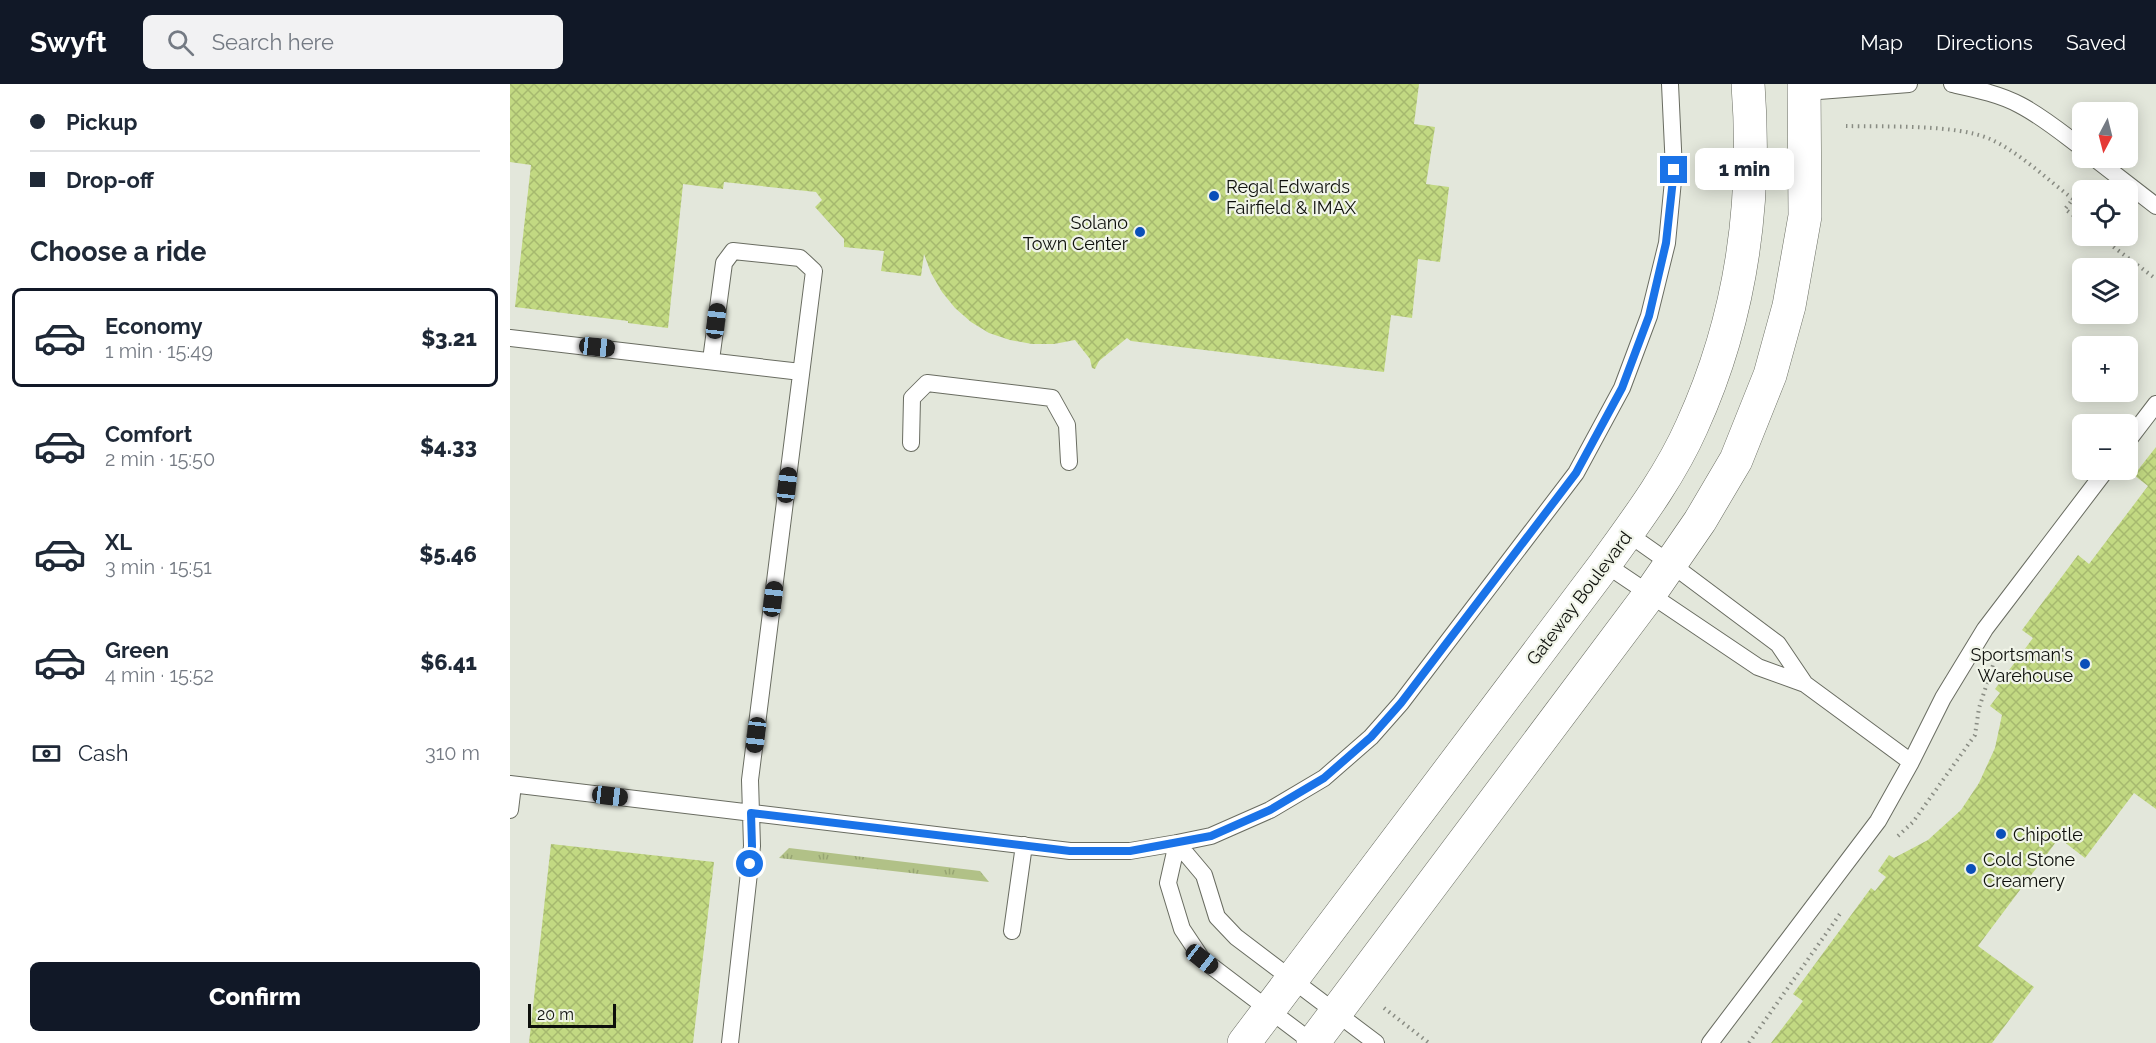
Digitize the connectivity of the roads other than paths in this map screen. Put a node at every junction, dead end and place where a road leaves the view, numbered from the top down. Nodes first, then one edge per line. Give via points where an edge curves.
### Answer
1 (1670, 84) edge
2 (1748, 84) edge
3 (1909, 84) edge
4 (1952, 84) edge
5 (1805, 88) edge
6 (2072, 140) edge
7 (2107, 168) edge
8 (2156, 206) edge
9 (510, 338) edge
10 (711, 360) junction
11 (801, 372) junction
12 (2156, 404) edge
13 (2138, 428) edge
14 (911, 442) dead end
15 (1069, 462) dead end
16 (2098, 480) edge
17 (1627, 533) junction
18 (1605, 564) junction
19 (1671, 564) junction
20 (1649, 595) junction
21 (1805, 684) junction
22 (1911, 762) junction
23 (512, 784) edge
24 (510, 810) edge
25 (751, 813) junction
26 (1177, 843) junction
27 (1024, 845) junction
28 (1012, 931) dead end
29 (1291, 979) junction
30 (1269, 1010) junction
31 (1335, 1012) junction
32 (730, 1043) edge
33 (1244, 1043) edge
34 (1313, 1043) edge
35 (1376, 1043) edge
36 (1710, 1043) edge

1 - 26 lane via 1674,170 1666,243 1649,316 1622,388 1576,473 1371,737 1324,778 1270,810 1211,836
2 - 17 street, Gateway Boulevard via 1752,136 1749,218 1740,278 1722,350 1692,427
3 - 5 lane
4 - 6 lane via 2018,104
5 - 19 street via 1805,216 1789,306 1770,375 1736,460
7 - 8 lane
9 - 10 lane
10 - 11 lane
10 - 11 lane via 724,263 733,250 800,258 814,271
11 - 25 lane via 750,780
12 - 13 lane
14 - 15 lane via 912,398 927,384 999,391 1052,398 1067,425
16 - 22 lane via 1985,629 1943,698
17 - 18 street, Gateway Boulevard
17 - 19 lane
18 - 20 lane
18 - 29 street, Gateway Boulevard
19 - 20 street
19 - 21 lane via 1778,644
20 - 21 lane via 1758,667
20 - 31 street
21 - 22 lane
22 - 36 lane via 1878,821
23 - 24 lane
23 - 25 lane
25 - 27 lane
25 - 32 lane via 752,846
26 - 27 lane via 1130,851 1070,851
26 - 29 lane via 1204,875 1217,917 1236,937
26 - 30 lane via 1168,883 1182,929 1202,959
27 - 28 lane
29 - 30 street, Gateway Boulevard
29 - 31 lane
30 - 33 street, Gateway Boulevard
30 - 34 lane
31 - 34 street
31 - 35 lane

